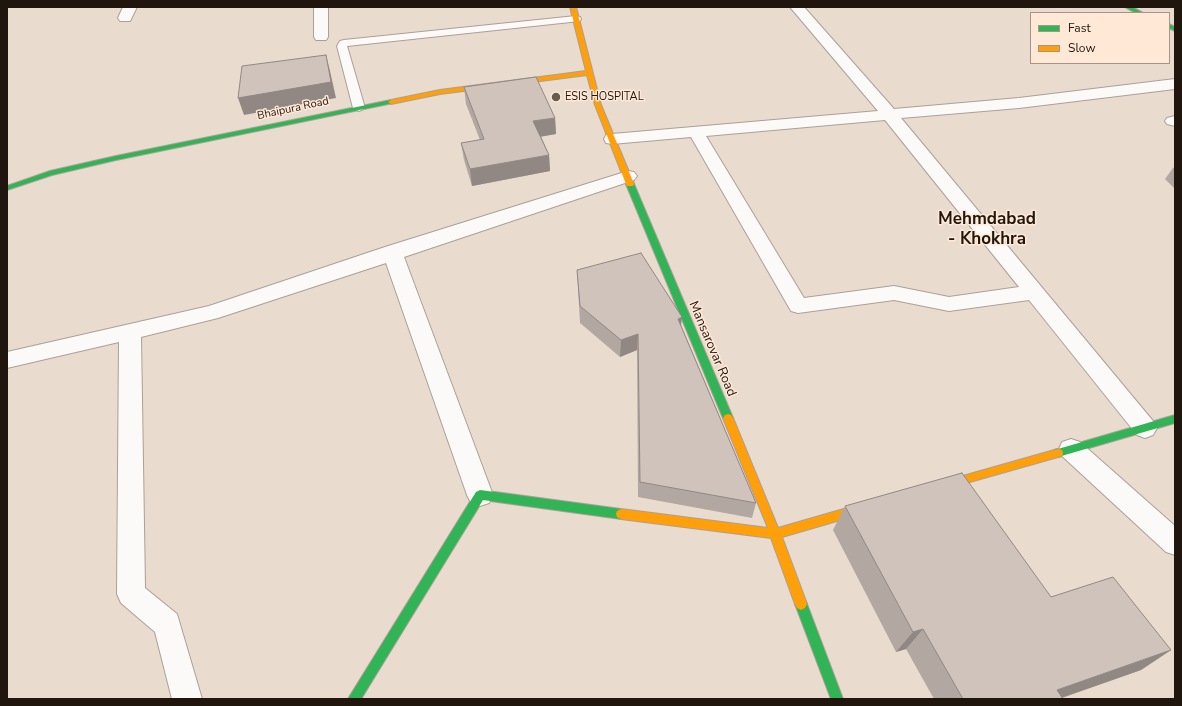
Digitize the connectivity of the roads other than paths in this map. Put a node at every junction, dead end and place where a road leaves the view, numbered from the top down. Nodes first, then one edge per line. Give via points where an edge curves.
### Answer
1 (321, 7) edge
2 (573, 7) edge
3 (797, 7) edge
4 (1128, 7) edge
5 (1138, 12) edge
6 (576, 20) junction
7 (321, 37) dead end
8 (588, 72) junction
9 (1175, 84) edge
10 (359, 108) junction
11 (890, 115) junction
12 (696, 132) junction
13 (612, 140) junction
14 (628, 176) junction
15 (7, 188) edge
16 (392, 252) junction
17 (1035, 292) junction
18 (130, 333) junction
19 (7, 360) edge
20 (1175, 419) edge
21 (1146, 428) junction
22 (1071, 449) junction
23 (927, 491) edge
24 (480, 495) junction
25 (874, 506) edge
26 (775, 534) junction
27 (1175, 543) edge
28 (187, 699) edge
29 (354, 699) edge
30 (837, 699) edge

1 - 7 street
2 - 6 street, Mansarovar Road
3 - 11 street
4 - 5 street
6 - 8 street, Mansarovar Road
6 - 10 lane via 344,43 342,46
8 - 10 street, Bhaipura Road via 440,92
8 - 13 street, Mansarovar Road
9 - 11 street via 1019,103
10 - 15 street, Bhaipura Road via 50,173
11 - 12 street
11 - 17 street
12 - 13 street
12 - 17 street via 798,306 894,293 949,304
13 - 14 street, Mansarovar Road
14 - 16 street
14 - 26 street, Mansarovar Road
16 - 18 street via 212,313
16 - 24 street
17 - 21 street
18 - 19 street
18 - 28 street via 131,594 167,624
20 - 21 street
21 - 22 street
22 - 23 street
22 - 27 street
24 - 26 street
24 - 29 street
25 - 26 street
26 - 30 street, Mansarovar Road

